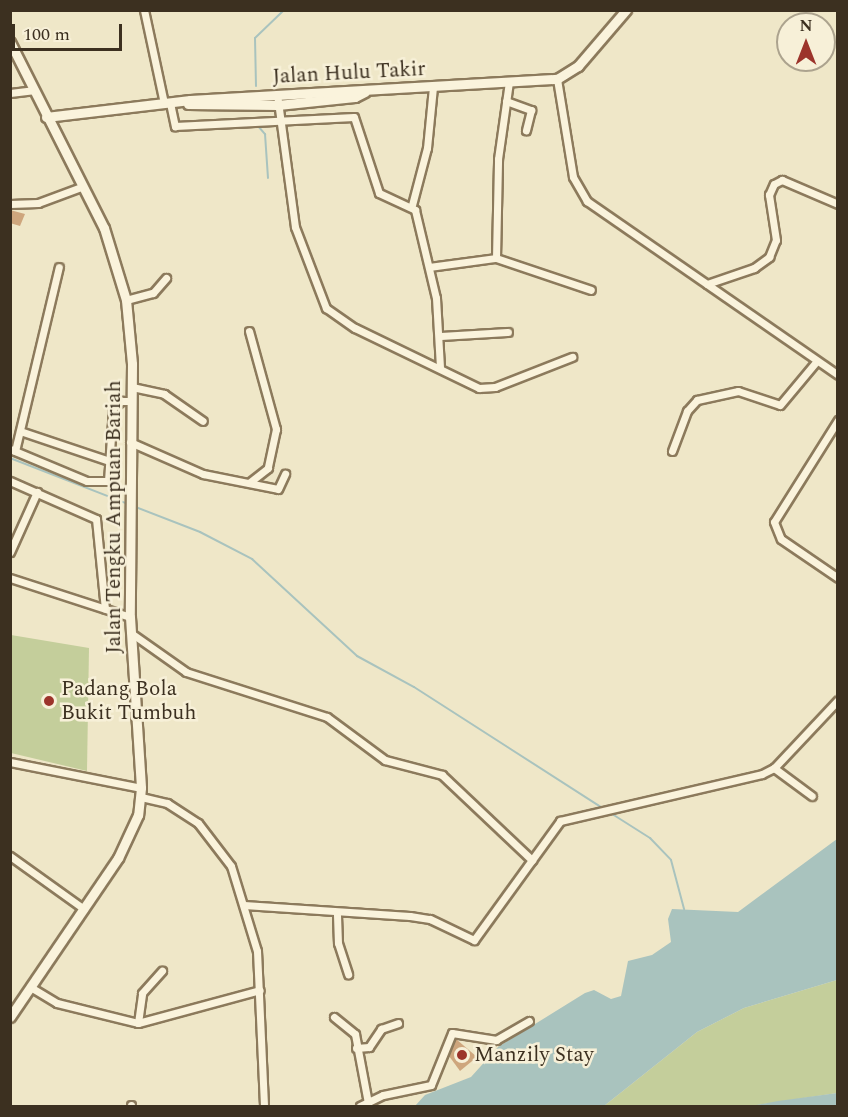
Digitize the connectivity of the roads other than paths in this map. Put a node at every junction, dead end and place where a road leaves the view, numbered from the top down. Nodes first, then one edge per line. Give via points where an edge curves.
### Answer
1 (144, 10) edge
2 (626, 10) edge
3 (11, 45) edge
4 (557, 79) junction
5 (509, 82) junction
6 (433, 87) junction
7 (33, 90) junction
8 (364, 92) junction
9 (10, 93) edge
10 (277, 94) junction
11 (506, 101) junction
12 (183, 102) junction
13 (167, 103) junction
14 (278, 105) junction
15 (46, 117) junction
16 (280, 119) junction
17 (526, 130) dead end
18 (81, 187) junction
19 (10, 204) edge
20 (837, 204) edge
21 (412, 205) junction
22 (496, 258) junction
23 (60, 267) dead end
24 (429, 267) junction
25 (166, 278) dead end
26 (707, 284) junction
27 (591, 290) dead end
28 (126, 300) junction
29 (249, 331) dead end
30 (508, 332) dead end
31 (440, 336) junction
32 (572, 357) dead end
33 (816, 362) junction
34 (440, 368) junction
35 (837, 375) edge
36 (132, 387) junction
37 (131, 401) junction
38 (837, 420) edge
39 (203, 421) dead end
40 (20, 431) junction
41 (130, 442) junction
42 (13, 450) edge
43 (672, 451) dead end
44 (111, 462) junction
45 (285, 474) dead end
46 (10, 481) edge
47 (249, 483) junction
48 (37, 492) junction
49 (11, 548) edge
50 (10, 578) edge
51 (837, 578) edge
52 (105, 609) junction
53 (130, 617) junction
54 (131, 633) junction
55 (837, 700) edge
56 (10, 762) edge
57 (774, 768) junction
58 (141, 792) junction
59 (812, 796) dead end
60 (10, 856) edge
61 (532, 860) junction
62 (244, 905) junction
63 (84, 909) junction
64 (337, 915) junction
65 (162, 971) dead end
66 (348, 974) dead end
67 (32, 988) junction
68 (260, 990) junction
69 (10, 1017) edge
70 (334, 1017) dead end
71 (529, 1021) dead end
72 (138, 1023) junction
73 (398, 1023) dead end
74 (356, 1048) junction
75 (368, 1103) junction
76 (264, 1107) edge
77 (360, 1107) edge

1 - 13 street
2 - 4 main road via 578,66
3 - 7 main road, Jalan Tengku Ampuan Bariah
4 - 5 main road, Jalan Hulu Takir
4 - 26 street via 578,192
5 - 6 main road, Jalan Hulu Takir
5 - 11 street
6 - 8 main road, Jalan Hulu Takir
6 - 21 street via 427,148
7 - 9 street
7 - 15 main road, Jalan Tengku Ampuan Bariah
8 - 10 main road, Jalan Hulu Takir
8 - 14 main road via 355,97
10 - 12 main road, Jalan Hulu Takir
10 - 14 street
11 - 17 street via 531,110
11 - 22 street via 498,159
12 - 13 main road, Jalan Hulu Takir
12 - 14 main road via 217,107
13 - 15 main road, Jalan Hulu Takir
13 - 16 street via 175,126
14 - 16 street
15 - 18 main road, Jalan Tengku Ampuan Bariah
16 - 21 street via 350,114 379,193
16 - 34 street via 295,227 326,308 355,328
18 - 19 street via 38,203
18 - 28 main road, Jalan Tengku Ampuan Bariah via 113,249
20 - 26 street via 782,180 774,184 769,195 776,240 768,257 754,268
21 - 24 street
22 - 24 street
22 - 27 street
23 - 40 street
24 - 31 street
25 - 28 street via 153,292
26 - 33 street
28 - 36 main road, Jalan Tengku Ampuan Bariah
29 - 47 street via 276,429 268,468
30 - 31 street
31 - 34 street
32 - 34 street via 486,388
33 - 35 street
33 - 43 street via 780,405 738,391 697,400 687,411
36 - 37 main road, Jalan Tengku Ampuan Bariah
36 - 39 street via 164,394
37 - 41 main road, Jalan Tengku Ampuan Bariah
37 - 44 street via 121,401 113,408
38 - 51 street via 774,522 781,539
40 - 42 street
40 - 44 street
41 - 47 street via 203,474
41 - 53 main road, Jalan Tengku Ampuan Bariah
42 - 44 street via 96,483 108,481
45 - 47 street via 278,489
46 - 48 street
48 - 49 street
48 - 52 street via 96,519
50 - 52 street
52 - 53 street
53 - 54 main road, Jalan Tengku Ampuan Bariah
54 - 58 main road, Jalan Tengku Ampuan Bariah
54 - 61 street via 186,672 327,717 385,760 442,776
55 - 57 street
56 - 58 street
57 - 59 street
57 - 61 street via 578,815 554,826
58 - 62 street via 167,803 215,840 231,866
58 - 63 main road, Jalan Tengku Ampuan Bariah via 126,842
60 - 63 street
61 - 64 street via 474,940 429,919
62 - 64 street
62 - 68 street
63 - 67 main road, Jalan Tengku Ampuan Bariah
64 - 66 street via 338,943
65 - 72 street via 142,993
67 - 69 main road, Jalan Tengku Ampuan Bariah
67 - 72 street via 57,1003
68 - 72 street
68 - 76 street
70 - 74 street via 353,1030
71 - 75 street via 496,1040 452,1033 431,1085
73 - 74 street via 381,1029 369,1047
74 - 75 street
75 - 77 street

